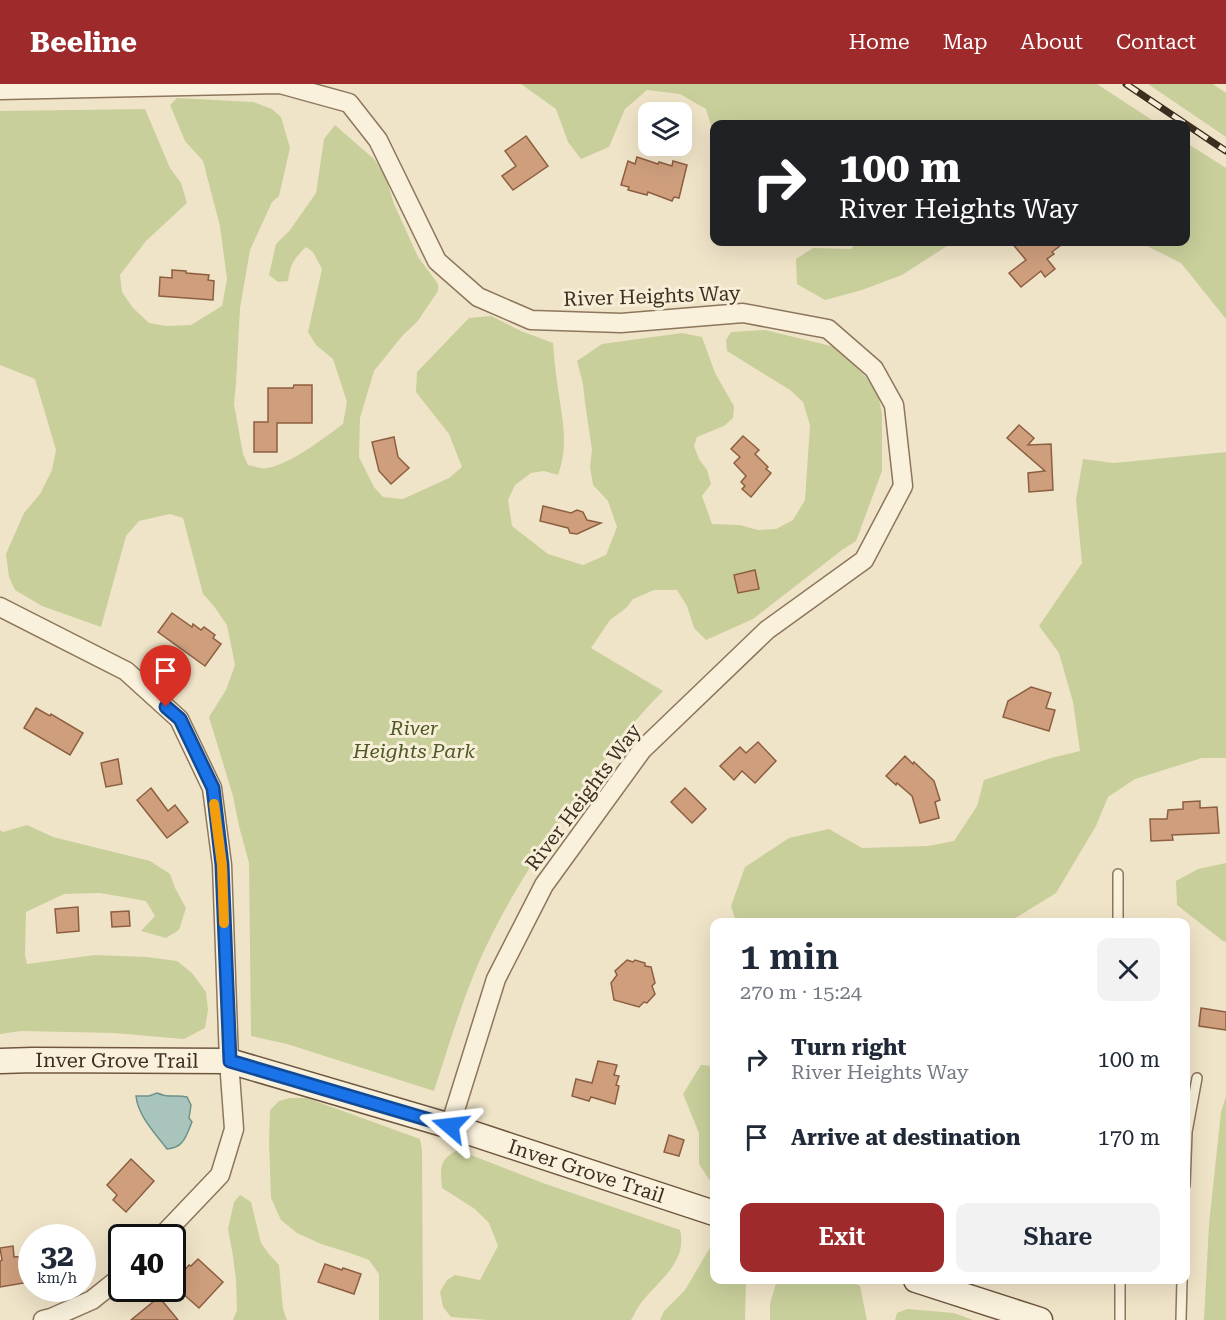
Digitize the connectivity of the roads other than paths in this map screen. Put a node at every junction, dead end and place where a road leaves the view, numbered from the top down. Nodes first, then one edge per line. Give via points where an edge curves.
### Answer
1 (0, 90) edge
2 (0, 607) edge
3 (1118, 874) dead end
4 (1119, 918) edge
5 (0, 1061) edge
6 (230, 1061) junction
7 (1197, 1078) dead end
8 (1190, 1116) edge
9 (450, 1126) junction
10 (710, 1212) edge
11 (173, 1224) edge
12 (928, 1284) edge
13 (1120, 1284) edge
14 (1182, 1284) edge
15 (108, 1288) edge
16 (43, 1320) edge
17 (1040, 1320) edge
18 (1120, 1320) edge
19 (1181, 1320) edge

1 - 9 street, River Heights Way via 280,84 349,104 378,140 437,261 478,297 531,320 621,323 743,313 828,329 874,369 894,405 903,486 864,560 767,630 642,750 543,885 496,979
2 - 6 street via 126,671 180,719 213,788 222,865
3 - 4 lane
5 - 6 street, Inver Grove Trail
6 - 9 street, Inver Grove Trail
6 - 11 street via 234,1129 220,1175
7 - 8 lane
9 - 10 street, Inver Grove Trail
12 - 17 street
13 - 18 lane
14 - 19 lane
15 - 16 street via 93,1300

